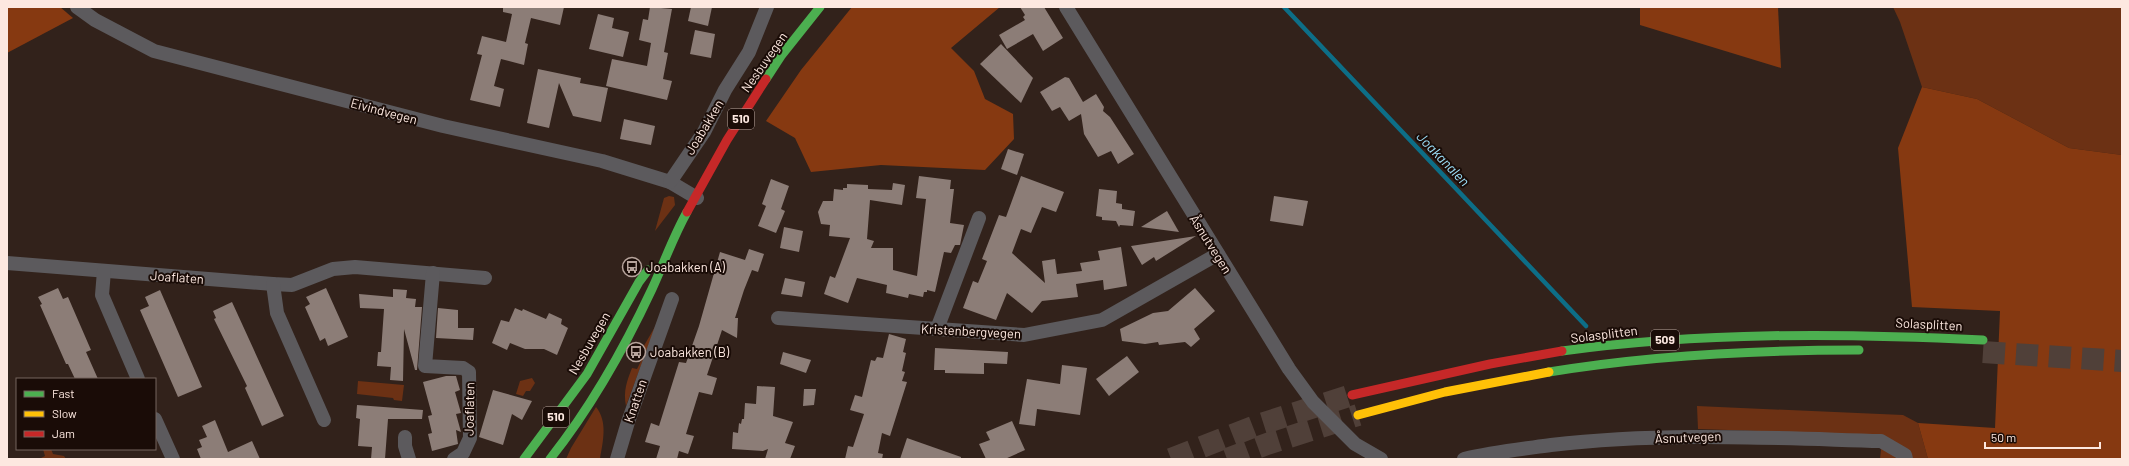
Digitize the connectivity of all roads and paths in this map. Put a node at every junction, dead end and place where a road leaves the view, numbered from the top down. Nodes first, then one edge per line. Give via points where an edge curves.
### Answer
1 (77, 7) edge
2 (768, 7) edge
3 (820, 7) edge
4 (1066, 7) edge
5 (670, 182) junction
6 (697, 198) junction
7 (979, 218) dead end
8 (674, 238) junction
9 (1218, 254) junction
10 (7, 263) edge
11 (104, 272) junction
12 (433, 273) junction
13 (485, 278) dead end
14 (638, 282) junction
15 (273, 284) junction
16 (652, 289) junction
17 (778, 318) dead end
18 (937, 329) junction
19 (1983, 340) tunnel mouth
20 (1872, 350) dead end
21 (138, 378) edge
22 (1352, 395) tunnel mouth
23 (1358, 415) tunnel mouth
24 (324, 420) dead end
25 (156, 421) edge
26 (405, 437) dead end
27 (173, 459) edge
28 (409, 459) edge
29 (454, 459) edge
30 (524, 459) edge
31 (550, 459) edge
32 (617, 459) edge
33 (1381, 459) edge
34 (1464, 459) edge
35 (1906, 459) edge

1 - 5 street, Eivindvegen via 95,20 154,51 444,126 602,161
2 - 5 street, Joabakken via 749,52 725,90 704,132
3 - 6 main road, Nesbuvegen / 510 via 781,56 727,140
4 - 9 street, Åsnutvegen
5 - 6 street, Eivindvegen
6 - 8 main road, Nesbuvegen / 510
7 - 18 street
8 - 14 main road, Nesbuvegen / 510
8 - 16 main road, Nesbuvegen / 510
9 - 18 street, Kristenbergvegen via 1102,320 1024,335
9 - 33 street, Åsnutvegen via 1289,369 1313,402 1355,444
10 - 11 street, Joaflaten
11 - 15 street, Joaflaten
11 - 21 street via 102,295
12 - 13 street, Joaflaten
12 - 15 street, Joaflaten via 355,267 333,269 292,285
12 - 29 street, Joaflaten via 425,366 463,368 469,372 470,438 464,453
14 - 16 street, Knatten
14 - 30 main road, Nesbuvegen / 510 via 587,374
15 - 24 street via 277,313
16 - 31 main road, Nesbuvegen / 510 via 603,385
16 - 32 street, Knatten via 677,300 628,422
17 - 18 street, Kristenbergvegen
19 - 22 main road, Solasplitten / 509 via 1781,334 1659,341 1536,355 1452,371
20 - 23 main road, 509 via 1700,355 1592,366 1457,389
25 - 27 street
26 - 28 street
34 - 35 street, Åsnutvegen via 1518,449 1590,441 1714,435 1881,441 1905,455

